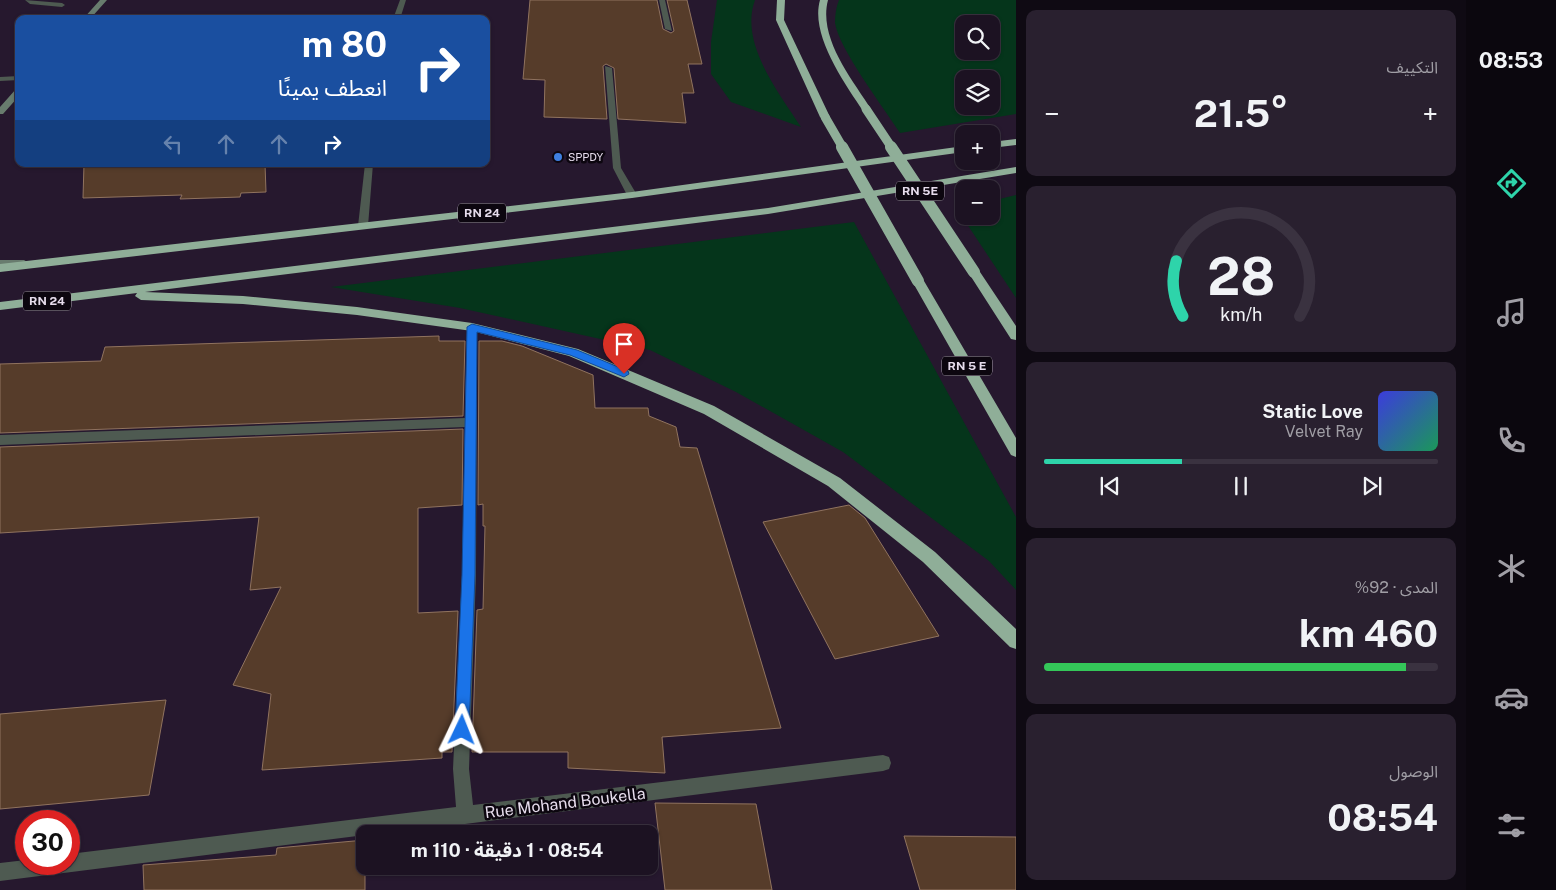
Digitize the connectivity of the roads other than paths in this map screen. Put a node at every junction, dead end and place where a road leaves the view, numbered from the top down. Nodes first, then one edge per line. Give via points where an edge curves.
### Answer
1 (28, 0) edge
2 (104, 0) edge
3 (403, 0) edge
4 (662, 0) edge
5 (781, 0) edge
6 (824, 0) edge
7 (62, 5) dead end
8 (90, 15) edge
9 (397, 15) edge
10 (668, 29) dead end
11 (608, 68) dead end
12 (15, 78) edge
13 (0, 79) edge
14 (15, 95) edge
15 (0, 112) edge
16 (1016, 142) edge
17 (1000, 144) edge
18 (955, 150) edge
19 (369, 167) edge
20 (1016, 170) edge
21 (632, 195) junction
22 (363, 226) junction
23 (56, 262) junction
24 (0, 263) edge
25 (0, 268) edge
26 (94, 295) junction
27 (0, 306) edge
28 (472, 327) junction
29 (1016, 336) edge
30 (472, 422) junction
31 (0, 440) edge
32 (1016, 451) edge
33 (1016, 641) edge
34 (883, 763) dead end
35 (466, 815) junction
36 (80, 862) edge
37 (15, 870) edge
38 (0, 872) edge

1 - 7 street
2 - 8 street
3 - 9 street
4 - 10 street
5 - 32 highway, RN 5 E, bridge via 780,20 825,117
6 - 29 highway, RN 5E, bridge via 822,18 832,52 866,110
11 - 21 street via 617,168
12 - 13 street
14 - 15 street
16 - 17 highway
18 - 21 highway, RN 24
19 - 22 street
20 - 26 highway, RN 24 via 768,211
21 - 22 highway, RN 24
22 - 23 highway, RN 24
23 - 24 street
23 - 25 highway, RN 24
26 - 27 highway, RN 24
26 - 28 highway via 243,300
28 - 30 street
28 - 33 highway via 573,352 709,410 834,482 929,557
30 - 31 street
30 - 35 street via 460,768
34 - 35 street, Rue Mohand Boukella
35 - 36 street, Rue Mohand Boukella
37 - 38 street, Rue Mohand Boukella

